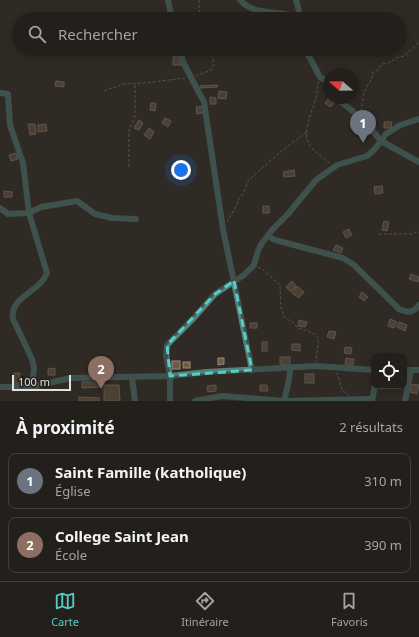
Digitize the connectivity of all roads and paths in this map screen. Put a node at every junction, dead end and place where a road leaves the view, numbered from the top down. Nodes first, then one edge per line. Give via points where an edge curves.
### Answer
1 (168, 0) edge
2 (199, 0) edge
3 (240, 0) edge
4 (296, 0) edge
5 (171, 12) edge
6 (199, 12) edge
7 (272, 12) edge
8 (299, 12) edge
9 (419, 42) edge
10 (407, 54) edge
11 (182, 56) edge
12 (212, 56) edge
13 (309, 56) edge
14 (405, 56) edge
15 (191, 78) junction
16 (320, 78) junction
17 (323, 80) edge
18 (135, 84) junction
19 (104, 91) dead end
20 (0, 93) edge
21 (344, 104) edge
22 (361, 118) junction
23 (419, 119) edge
24 (307, 132) junction
25 (381, 141) junction
26 (419, 162) edge
27 (335, 166) junction
28 (129, 167) dead end
29 (0, 208) edge
30 (29, 213) junction
31 (136, 219) dead end
32 (223, 229) junction
33 (379, 234) dead end
34 (419, 234) edge
35 (268, 236) junction
36 (254, 265) junction
37 (234, 281) junction
38 (419, 305) edge
39 (316, 366) junction
40 (330, 366) junction
41 (290, 368) junction
42 (252, 370) junction
43 (371, 370) edge
44 (407, 370) edge
45 (419, 370) edge
46 (132, 376) junction
47 (170, 376) junction
48 (0, 387) edge
49 (32, 387) junction
50 (374, 389) edge
51 (406, 389) edge
52 (356, 400) junction
53 (372, 400) edge
54 (135, 401) edge
55 (170, 401) edge
56 (195, 401) edge
57 (284, 401) edge
58 (405, 401) edge

1 - 5 street
2 - 6 path
3 - 7 street via 252,9
4 - 8 street
9 - 10 path
11 - 15 street
12 - 15 path via 214,65 210,70
13 - 16 street
14 - 22 path via 382,64 372,73 364,92
15 - 18 path
15 - 32 street via 204,102
16 - 17 street
16 - 24 path
18 - 19 path via 123,84
18 - 28 path via 135,116 129,131
20 - 30 street via 8,94 10,125 22,163
21 - 22 street
22 - 25 street
23 - 25 street via 400,125 386,134
24 - 27 path via 308,142 315,151
24 - 32 path via 248,181 244,194 239,198
25 - 26 street
25 - 27 street via 367,156
27 - 35 street via 316,180
29 - 30 street via 8,214
30 - 31 street via 41,207 77,201 95,214
30 - 49 street via 47,273 40,284 17,302 12,313 32,358
32 - 37 street
33 - 34 path
35 - 36 street via 258,251
35 - 38 street via 343,258 405,312 414,311
36 - 37 street
36 - 39 path via 280,285 284,317 297,328 313,332 318,338
37 - 42 street
37 - 47 street via 215,294 167,345
39 - 40 street
39 - 41 street
40 - 43 street
40 - 52 path via 338,376 342,390
41 - 42 street
41 - 57 street
42 - 47 street
44 - 45 street
46 - 47 street
46 - 49 street via 71,378
46 - 54 street
47 - 55 street
48 - 49 street
50 - 53 street
51 - 58 street
52 - 53 street
52 - 57 street
56 - 57 street via 222,396

